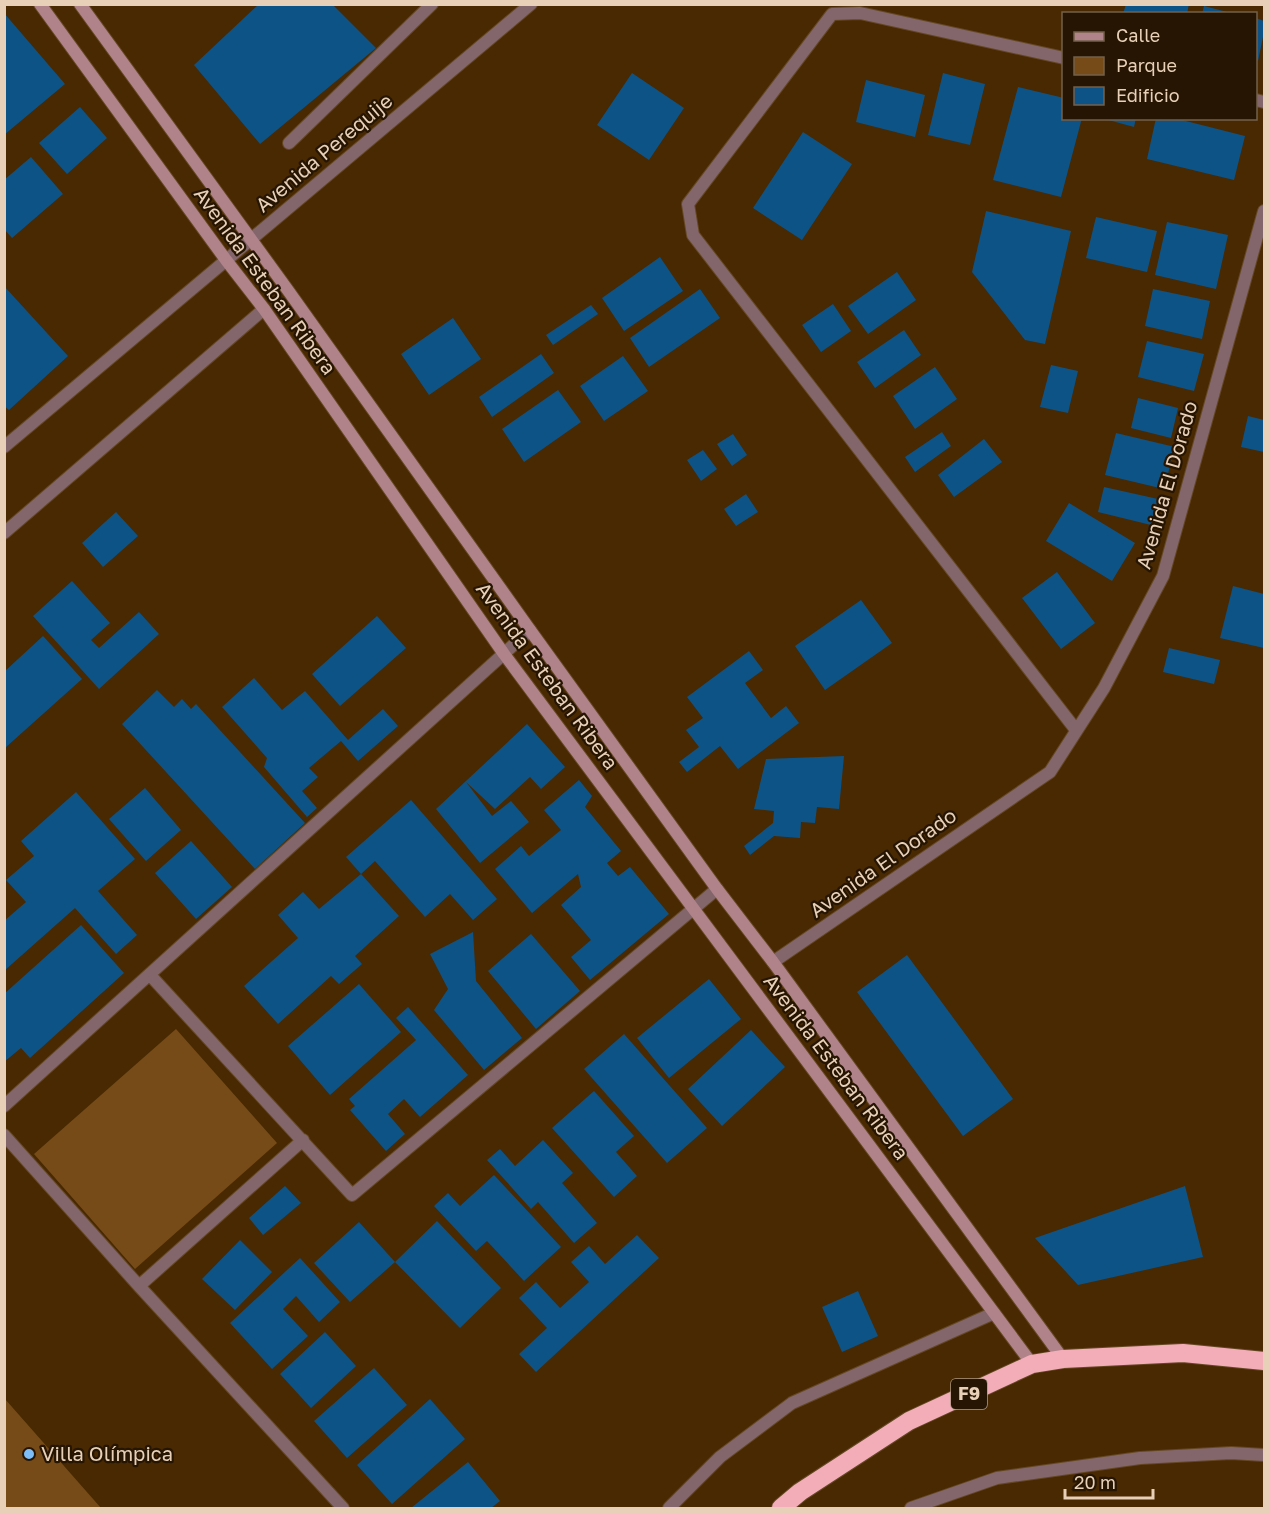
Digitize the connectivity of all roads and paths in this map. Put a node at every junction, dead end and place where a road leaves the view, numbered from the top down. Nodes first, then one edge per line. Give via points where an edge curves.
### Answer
1 (40, 4) edge
2 (80, 4) edge
3 (432, 4) edge
4 (531, 4) edge
5 (1062, 58) edge
6 (289, 143) dead end
7 (1264, 211) edge
8 (251, 240) junction
9 (226, 260) junction
10 (264, 309) junction
11 (4, 447) edge
12 (4, 533) edge
13 (530, 630) junction
14 (504, 654) junction
15 (1076, 730) junction
16 (717, 889) junction
17 (694, 908) junction
18 (773, 962) junction
19 (150, 975) junction
20 (4, 1106) edge
21 (4, 1135) edge
22 (303, 1140) junction
23 (139, 1286) junction
24 (994, 1313) junction
25 (1063, 1359) junction
26 (1264, 1361) edge
27 (1032, 1364) junction
28 (1264, 1455) edge
29 (343, 1509) edge
30 (669, 1509) edge
31 (781, 1509) edge
32 (911, 1509) edge

1 - 9 main road, Avenida Esteban Ribera
2 - 8 main road, Avenida Esteban Ribera
3 - 6 street
4 - 8 street, Avenida Perequije
5 - 15 street via 860,14 832,14 688,204 693,235
7 - 15 street, Avenida El Dorado via 1163,576 1104,688
8 - 9 street, Avenida Perequije
8 - 13 main road, Avenida Esteban Ribera
9 - 10 main road, Avenida Esteban Ribera
9 - 11 street, Avenida Perequije
10 - 12 street
10 - 14 main road, Avenida Esteban Ribera
13 - 14 street
13 - 16 main road, Avenida Esteban Ribera
14 - 17 main road, Avenida Esteban Ribera
14 - 19 street
15 - 18 street, Avenida El Dorado via 1050,772
16 - 17 street
16 - 18 main road, Avenida Esteban Ribera
17 - 22 street via 352,1195
17 - 24 main road, Avenida Esteban Ribera
18 - 25 main road, Avenida Esteban Ribera
19 - 20 street
19 - 22 street
21 - 23 street
22 - 23 street
23 - 29 street
24 - 27 main road, Avenida Esteban Ribera
24 - 30 street via 792,1403 720,1456
25 - 26 highway, F9 via 1182,1353
25 - 27 highway, F9
27 - 31 highway, F9 via 909,1421 800,1492
28 - 32 street via 1140,1458 998,1478

